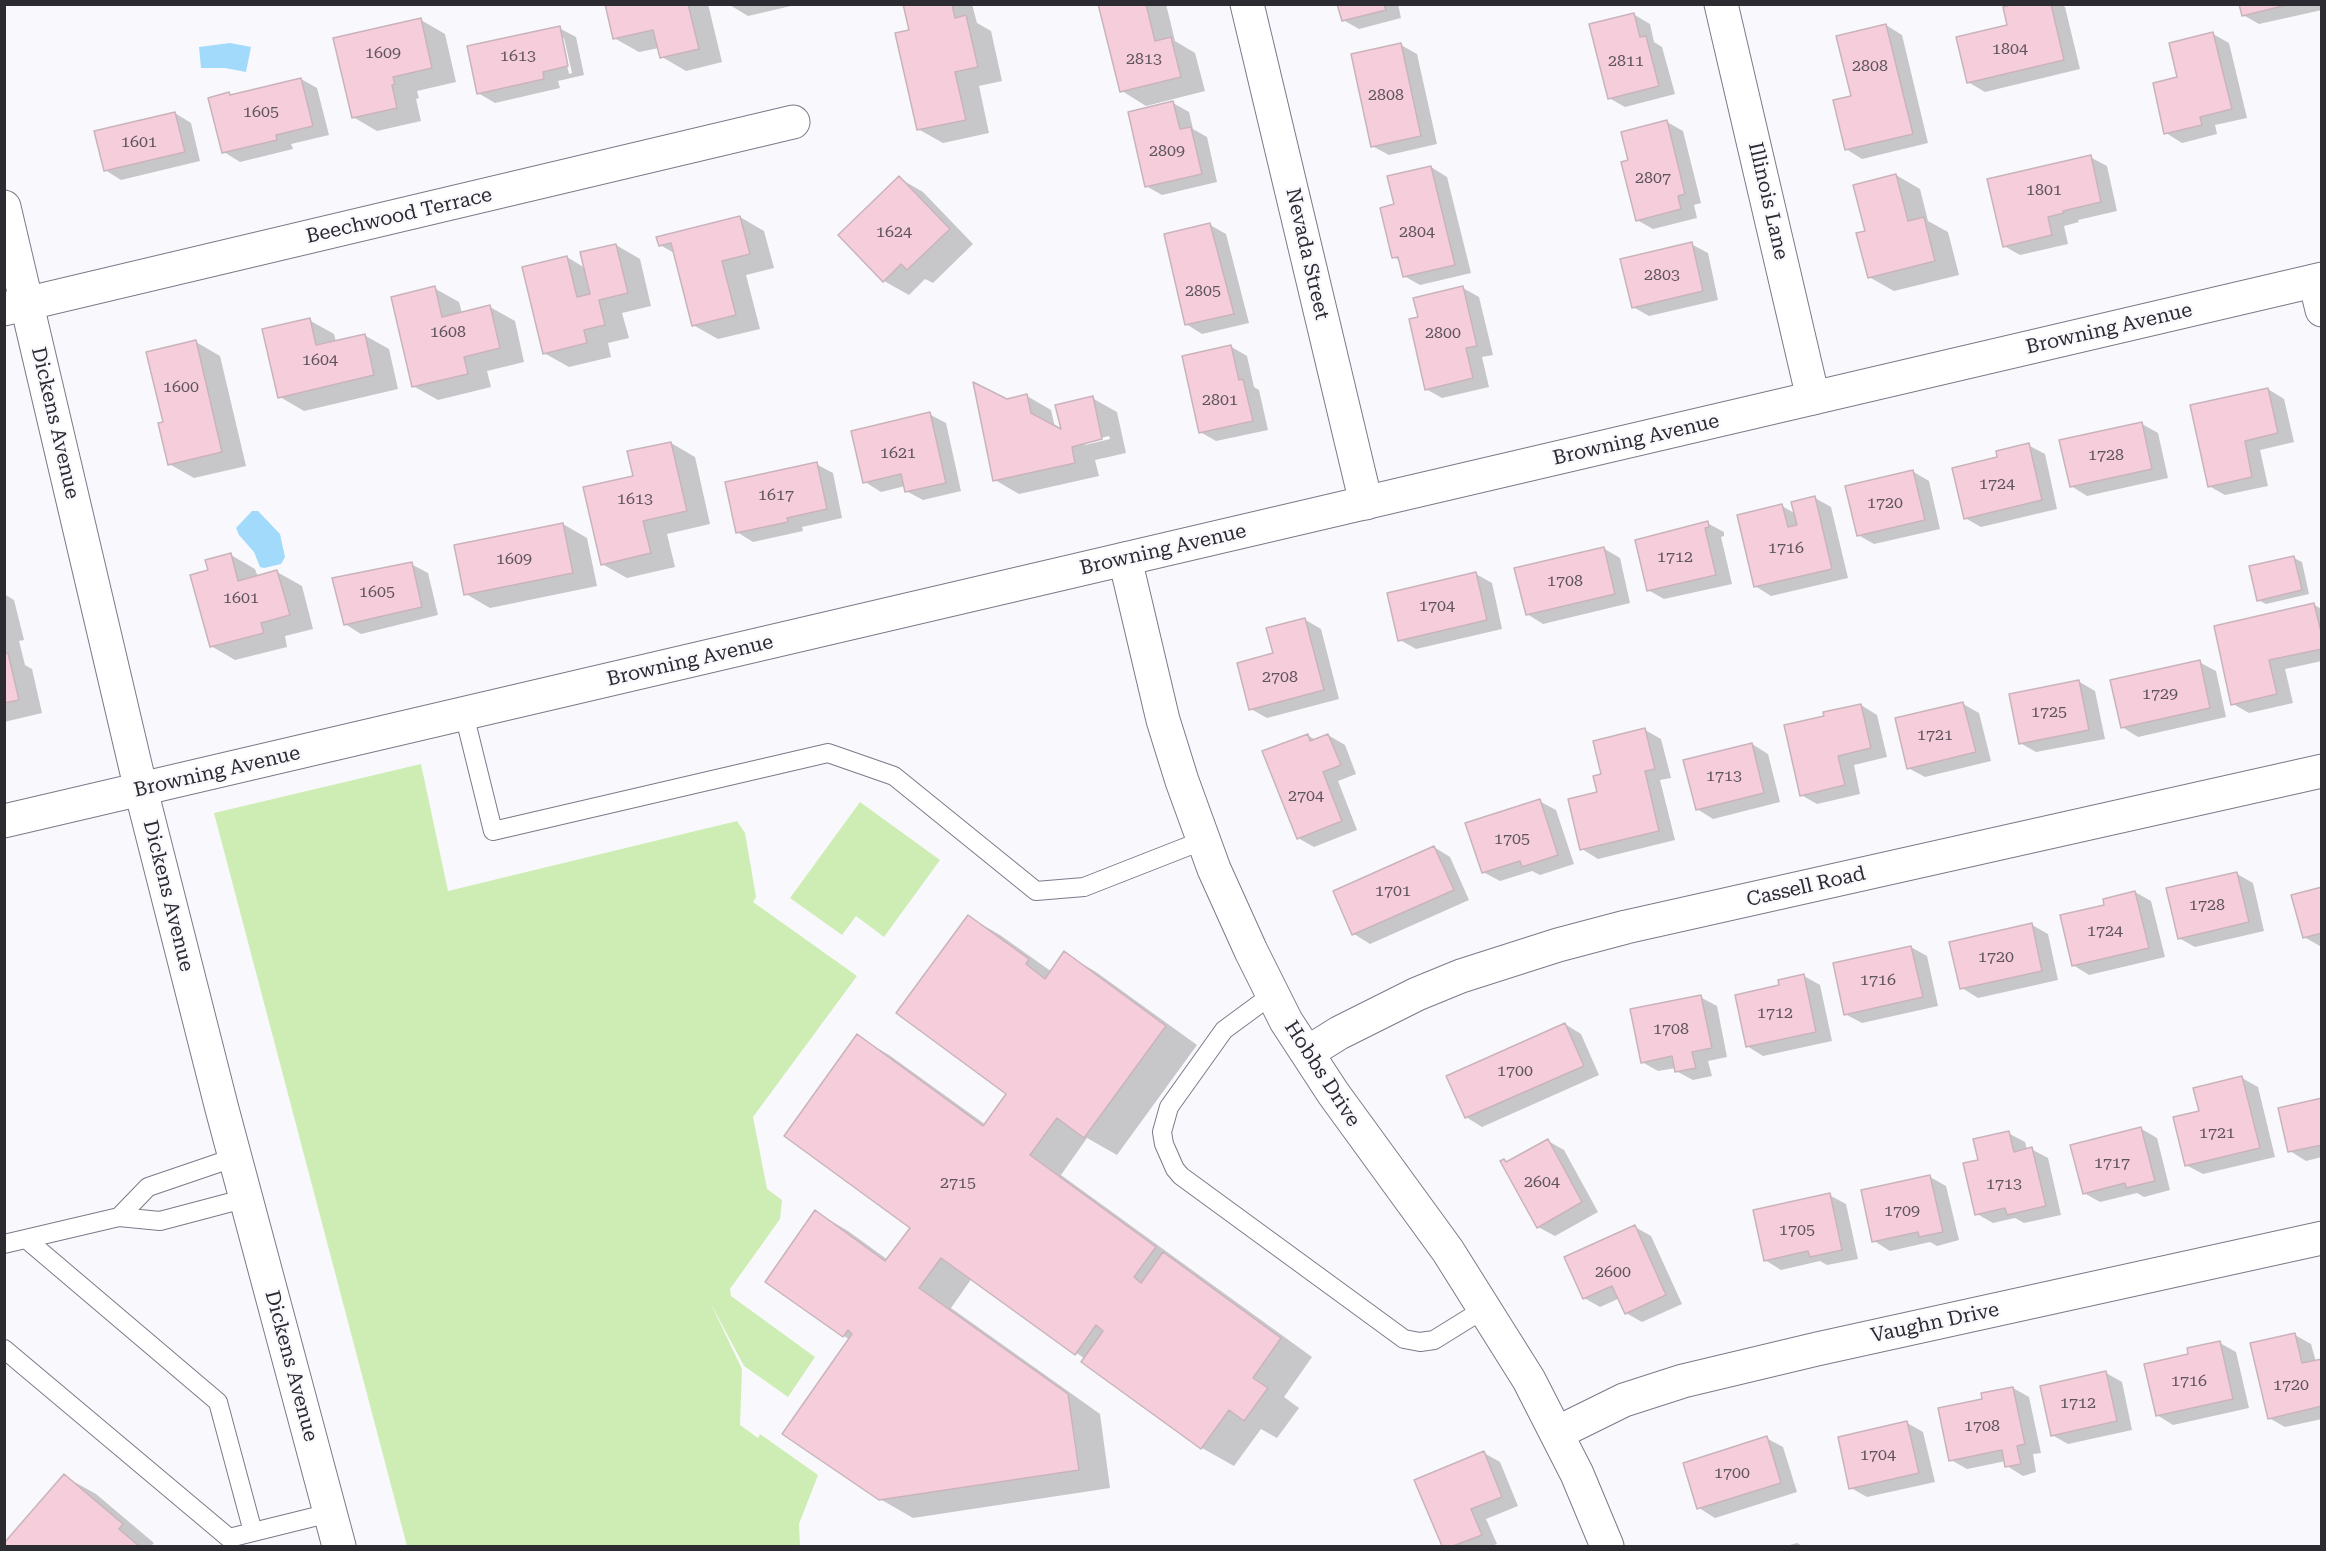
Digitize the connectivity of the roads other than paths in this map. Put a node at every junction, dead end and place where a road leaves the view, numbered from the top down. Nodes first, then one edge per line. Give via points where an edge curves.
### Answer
1 (1247, 4) edge
2 (1721, 4) edge
3 (793, 122) dead end
4 (4, 207) edge
5 (2319, 290) edge
6 (16, 307) edge
7 (1813, 398) junction
8 (1366, 503) junction
9 (1125, 559) junction
10 (464, 714) junction
11 (2322, 771) edge
12 (141, 790) junction
13 (4, 821) edge
14 (1204, 840) junction
15 (1273, 994) junction
16 (1307, 1053) junction
17 (236, 1158) junction
18 (247, 1198) junction
19 (119, 1217) junction
20 (2322, 1238) edge
21 (26, 1239) junction
22 (4, 1244) edge
23 (1484, 1309) junction
24 (4, 1349) edge
25 (1557, 1433) junction
26 (330, 1513) junction
27 (253, 1532) junction
28 (339, 1546) edge
29 (1607, 1546) edge

1 - 8 street, Nevada Street
2 - 7 street, Illinois Lane
3 - 6 street, Beechwood Terrace
4 - 6 street, Dickens Avenue
5 - 7 street, Browning Avenue
6 - 12 street, Dickens Avenue
7 - 8 street, Browning Avenue
8 - 9 street, Browning Avenue
9 - 10 street, Browning Avenue
9 - 14 street, Hobbs Drive via 1163,720
10 - 12 street, Browning Avenue
10 - 14 lane via 493,831 828,753 894,776 1036,891 1084,887
11 - 16 street, Cassell Road via 1578,939 1428,989 1339,1032
12 - 13 street, Browning Avenue
12 - 17 street, Dickens Avenue
14 - 15 street, Hobbs Drive
15 - 16 street, Hobbs Drive
15 - 23 lane via 1224,1030 1169,1107 1162,1132 1175,1169 1404,1339 1434,1340
16 - 23 street, Hobbs Drive via 1448,1251
17 - 18 street, Dickens Avenue
17 - 19 lane via 148,1187
18 - 19 lane via 160,1221
18 - 26 street, Dickens Avenue
19 - 21 lane
20 - 25 street, Vaughn Drive via 1683,1381 1624,1400
21 - 22 lane
21 - 27 lane via 218,1402
23 - 25 street, Hobbs Drive
24 - 27 lane via 229,1538
25 - 29 street, Hobbs Drive
26 - 27 lane
26 - 28 street, Dickens Avenue

